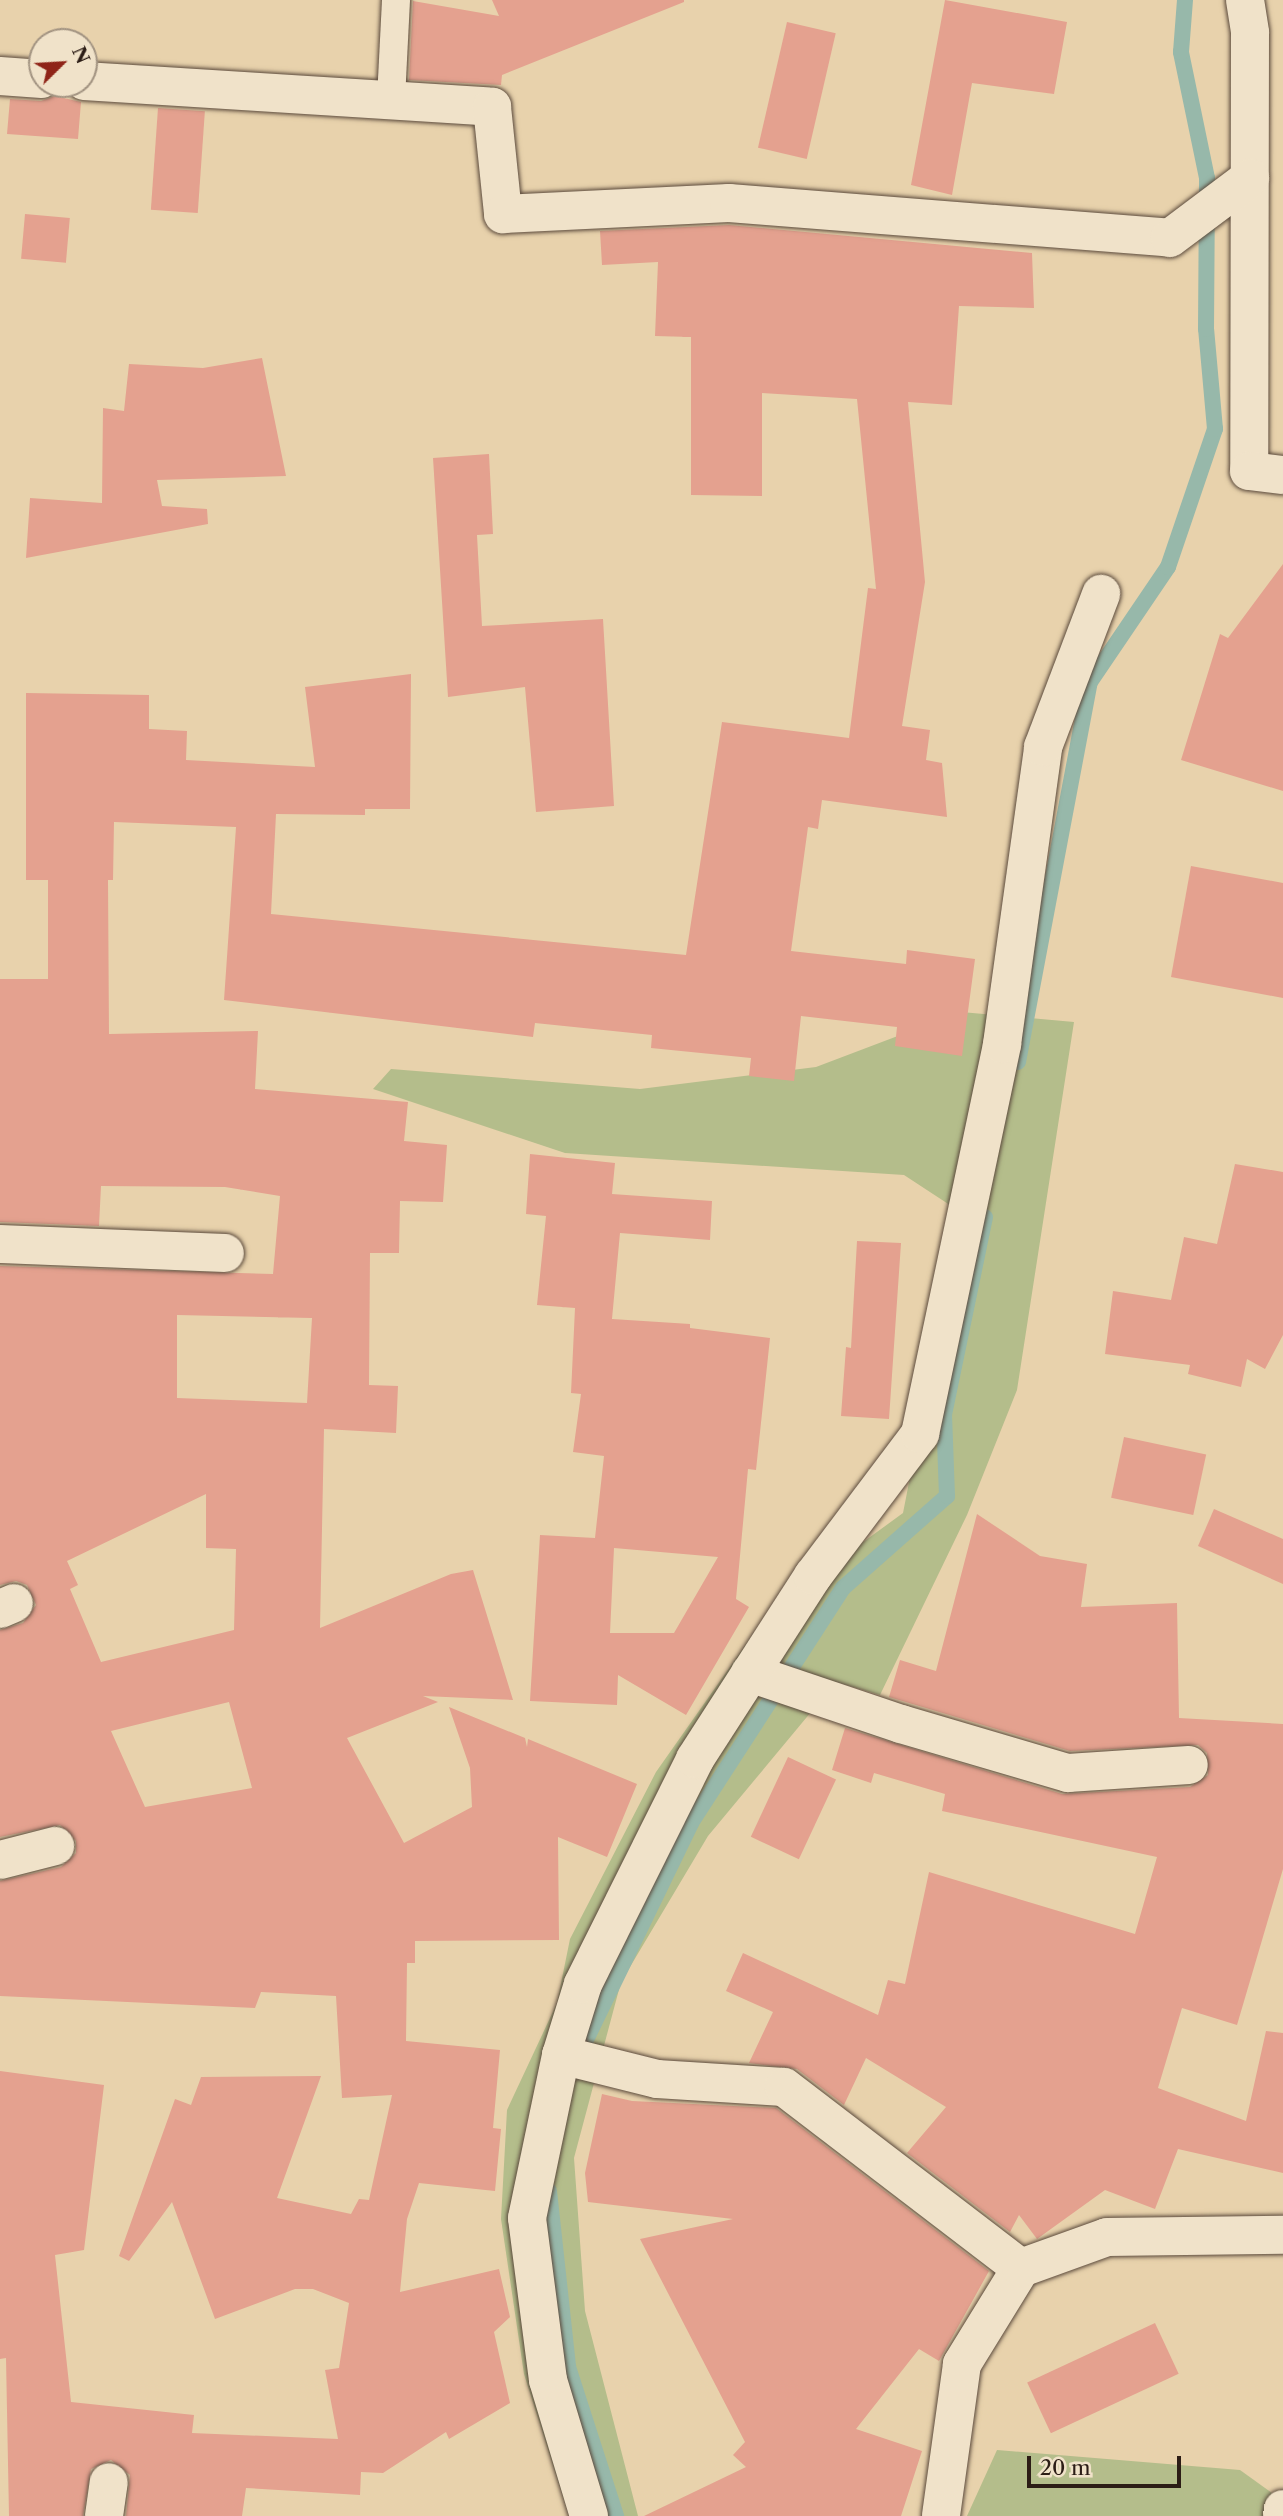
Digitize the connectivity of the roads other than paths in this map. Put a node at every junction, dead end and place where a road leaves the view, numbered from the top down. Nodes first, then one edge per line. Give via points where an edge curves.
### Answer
1 (396, 0) edge
2 (1245, 0) edge
3 (0, 76) edge
4 (28, 78) edge
5 (98, 82) edge
6 (391, 99) junction
7 (1250, 178) junction
8 (1283, 474) edge
9 (1101, 594) dead end
10 (0, 1244) edge
11 (225, 1253) dead end
12 (750, 1672) junction
13 (1189, 1765) dead end
14 (55, 1846) dead end
15 (0, 1860) edge
16 (561, 2055) junction
17 (1283, 2235) edge
18 (1021, 2268) junction
19 (1283, 2509) edge
20 (589, 2516) edge
21 (941, 2516) edge
22 (1282, 2516) edge

1 - 6 lane
2 - 7 street via 1250,33
3 - 4 street
5 - 6 street
6 - 7 street via 492,107 503,214 729,203 1170,239
7 - 8 street via 1249,471
9 - 12 street via 1043,747 1002,1044 920,1434 813,1576
10 - 11 street
12 - 13 street via 901,1724 1068,1773
12 - 16 street via 695,1759 583,1984
14 - 15 street
16 - 18 street via 657,2079 784,2087
16 - 20 street via 527,2218 548,2380
17 - 18 street via 1107,2237
18 - 21 street via 962,2364
19 - 22 street

